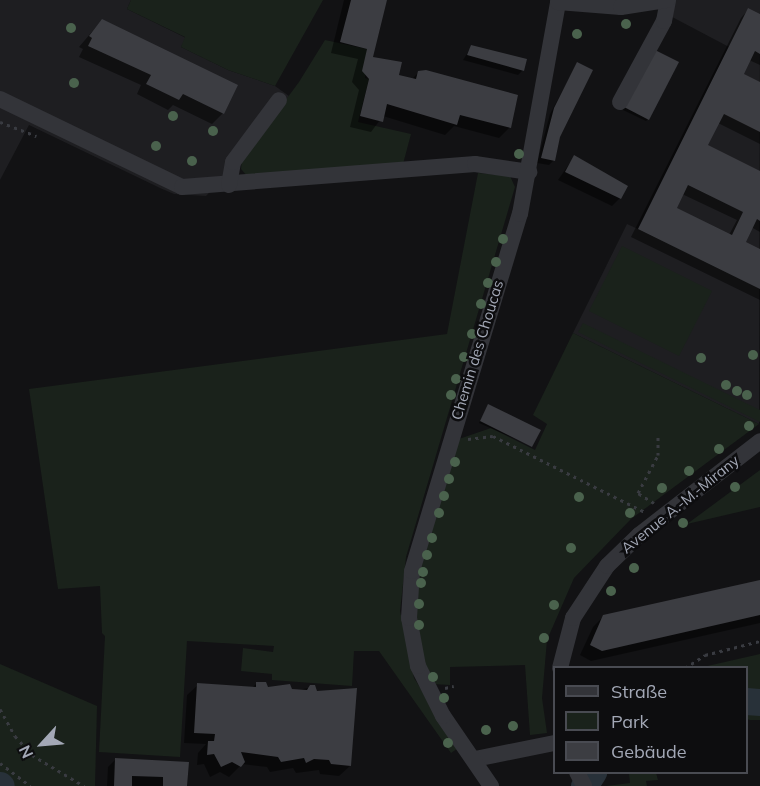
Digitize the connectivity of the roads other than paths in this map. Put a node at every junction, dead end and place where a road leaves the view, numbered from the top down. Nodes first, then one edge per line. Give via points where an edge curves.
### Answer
1 (668, 0) edge
2 (0, 99) edge
3 (279, 100) dead end
4 (620, 102) dead end
5 (529, 172) junction
6 (229, 185) junction
7 (760, 441) edge
8 (561, 666) edge
9 (553, 743) edge
10 (475, 759) junction
11 (491, 786) edge

1 - 4 street via 664,21
1 - 5 street, Chemin des Choucas via 621,7 558,2
2 - 6 street via 173,185
3 - 6 street via 233,162
5 - 6 street via 475,164
5 - 10 street, Chemin des Choucas via 412,571 410,633 429,692
7 - 8 street, Avenue A.-M.-Mirany via 639,535 607,566 573,618
9 - 10 street
10 - 11 street, Chemin des Choucas

